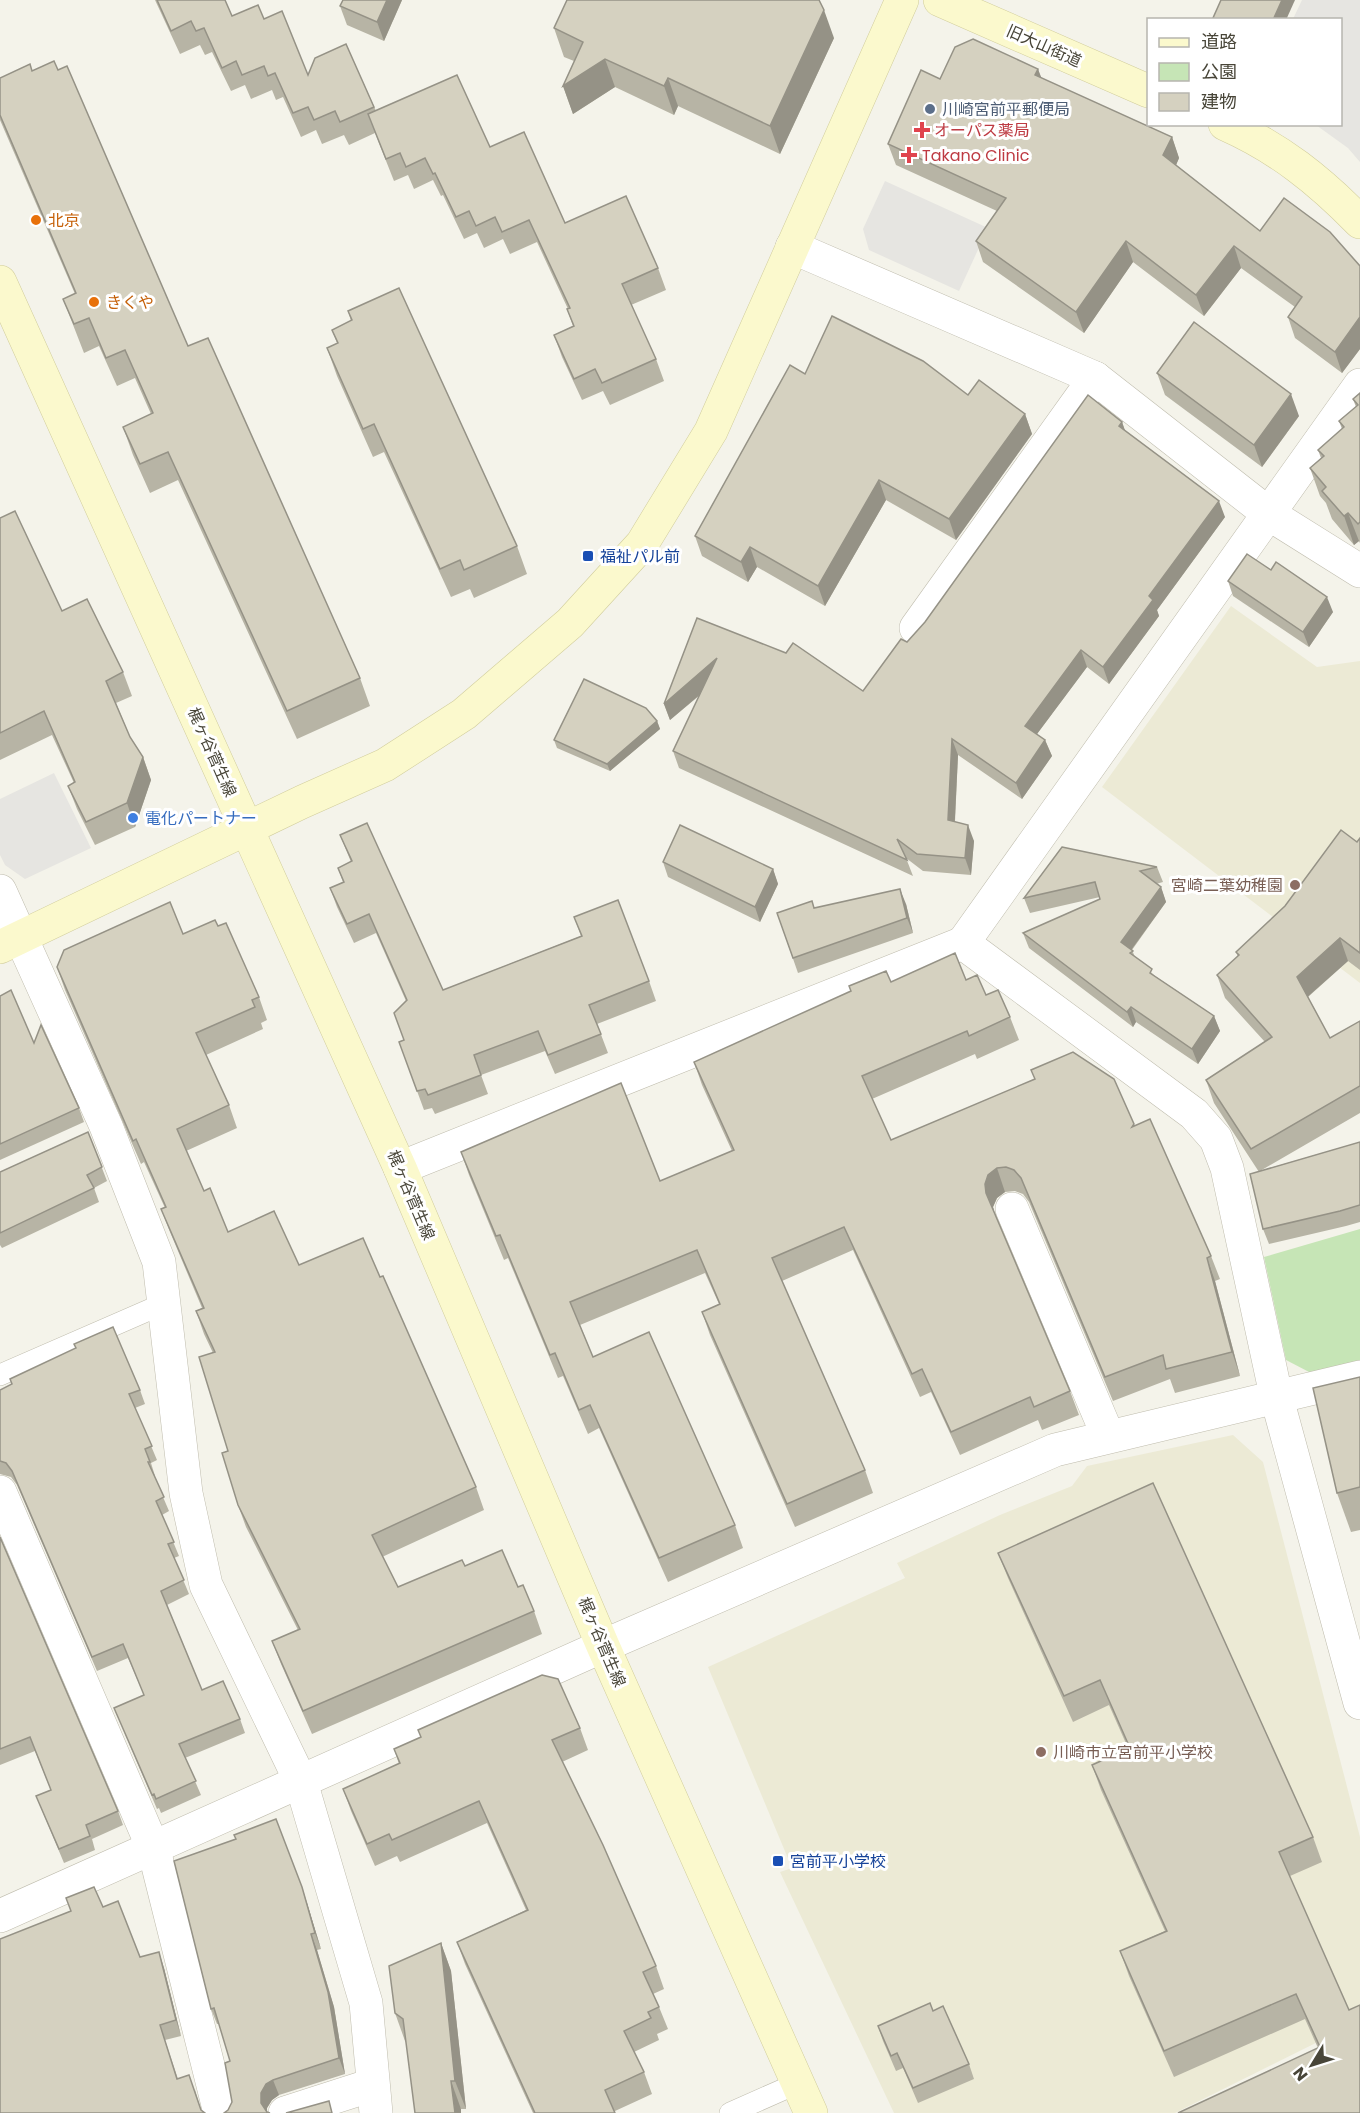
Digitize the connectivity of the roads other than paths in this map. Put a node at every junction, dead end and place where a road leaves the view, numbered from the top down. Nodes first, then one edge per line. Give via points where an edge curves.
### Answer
1 (902, 0) edge
2 (940, 0) edge
3 (1147, 90) edge
4 (1230, 126) edge
5 (1360, 222) edge
6 (792, 247) junction
7 (0, 282) edge
8 (1095, 378) junction
9 (1360, 385) edge
10 (1269, 514) junction
11 (1360, 571) edge
12 (916, 628) edge
13 (247, 830) junction
14 (0, 891) edge
15 (11, 942) edge
16 (963, 943) junction
17 (400, 1168) junction
18 (1012, 1209) dead end
19 (165, 1302) junction
20 (0, 1375) edge
21 (1360, 1377) edge
22 (1276, 1395) junction
23 (1108, 1436) junction
24 (0, 1492) edge
25 (603, 1646) junction
26 (1360, 1703) edge
27 (301, 1782) junction
28 (154, 1850) junction
29 (0, 1916) edge
30 (798, 2084) junction
31 (374, 2099) edge
32 (220, 2113) edge
33 (285, 2113) edge
34 (730, 2113) edge
35 (811, 2113) edge

1 - 6 street
2 - 3 street, 旧大山街道
4 - 5 street via 1257,138 1322,183
6 - 8 street
6 - 13 street via 711,431 642,544 570,623 464,714 385,765
7 - 13 street, 梶ヶ谷菅生線
8 - 10 street
8 - 12 street
9 - 10 street
10 - 11 street
10 - 16 street
13 - 15 street
13 - 17 street, 梶ヶ谷菅生線
14 - 15 street
15 - 19 street via 156,1252
16 - 17 street
16 - 22 street via 1194,1114 1216,1139 1227,1168
17 - 25 street, 梶ヶ谷菅生線
18 - 23 street
19 - 20 lane
19 - 27 street via 186,1493 207,1585
21 - 22 street
22 - 23 street
22 - 26 street
23 - 25 street via 1055,1450
24 - 28 street
25 - 27 street
25 - 30 street, 梶ヶ谷菅生線
27 - 28 street
27 - 31 street via 366,2003
28 - 29 street
28 - 32 street
30 - 34 lane
30 - 35 street, 梶ヶ谷菅生線
31 - 33 street

